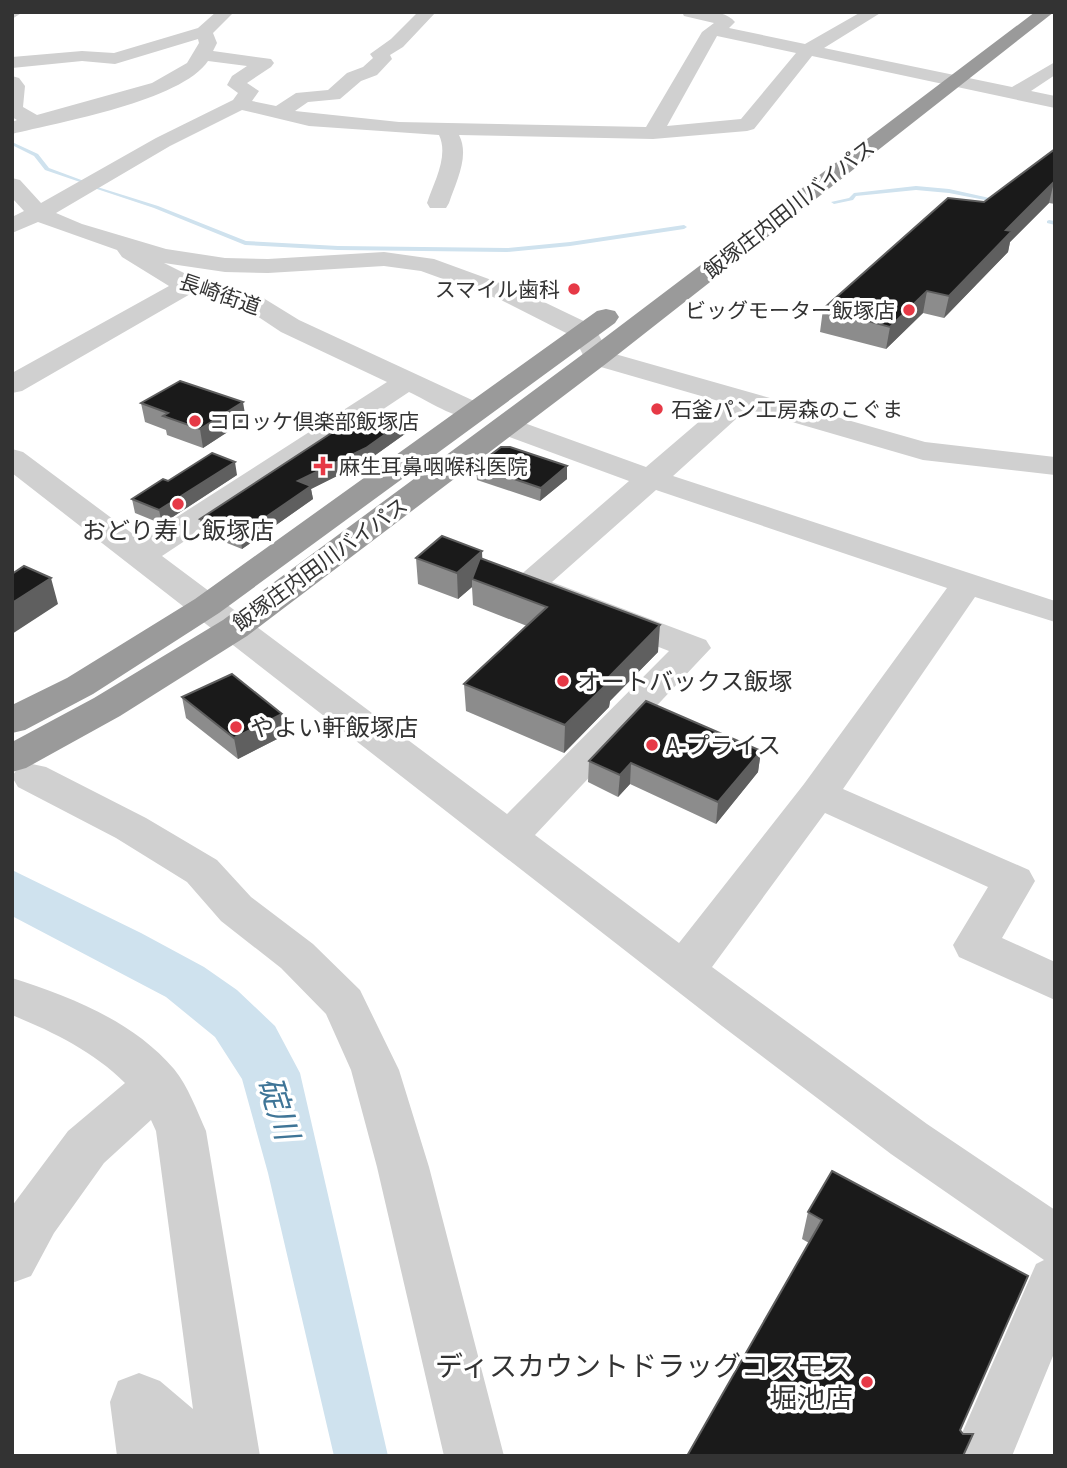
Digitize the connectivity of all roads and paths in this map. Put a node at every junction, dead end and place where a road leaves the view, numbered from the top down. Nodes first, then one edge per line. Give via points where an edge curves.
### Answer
1 (226, 12) edge
2 (428, 12) edge
3 (690, 12) edge
4 (874, 12) edge
5 (1018, 12) edge
6 (1046, 12) edge
7 (717, 29) junction
8 (204, 32) junction
9 (808, 50) junction
10 (202, 55) junction
11 (12, 64) edge
12 (1055, 66) edge
13 (942, 79) junction
14 (12, 82) edge
15 (1014, 94) junction
16 (1055, 102) edge
17 (240, 104) junction
18 (281, 112) junction
19 (34, 122) junction
20 (12, 128) edge
21 (446, 129) junction
22 (653, 133) junction
23 (12, 185) edge
24 (438, 204) dead end
25 (39, 214) junction
26 (12, 226) edge
27 (128, 246) junction
28 (189, 285) junction
29 (591, 345) junction
30 (407, 380) junction
31 (12, 385) edge
32 (741, 400) junction
33 (475, 412) junction
34 (506, 426) junction
35 (12, 458) edge
36 (1055, 466) edge
37 (649, 478) junction
38 (140, 556) junction
39 (967, 584) junction
40 (1055, 612) edge
41 (221, 617) junction
42 (12, 721) edge
43 (22, 768) edge
44 (818, 794) junction
45 (509, 837) junction
46 (683, 971) junction
47 (1055, 982) edge
48 (12, 996) edge
49 (157, 1084) junction
50 (1055, 1240) edge
51 (12, 1258) edge
52 (1055, 1282) edge
53 (994, 1451) edge
54 (147, 1456) edge
55 (204, 1456) edge
56 (230, 1456) edge
57 (474, 1456) edge

1 - 8 street
2 - 18 street via 379,54 383,59 370,71 354,77 333,95 303,97
3 - 7 street via 724,20
4 - 9 street
5 - 13 highway, 飯塚庄内田川バイパス
6 - 13 highway, 飯塚庄内田川バイパス
7 - 9 street
7 - 22 street via 711,32
8 - 10 street via 209,39
8 - 11 street via 115,59 82,56
9 - 13 street
9 - 22 street via 747,125
10 - 17 street via 265,63 239,80 236,85 249,91
10 - 19 street via 193,67 153,88
12 - 15 street
13 - 15 street
13 - 29 highway, 飯塚庄内田川バイパス
14 - 19 street via 13,109
15 - 16 street
17 - 18 street
17 - 25 street via 163,142
18 - 21 street via 339,123
19 - 20 street
21 - 22 street
21 - 24 street via 454,154
23 - 25 street, 長崎街道
25 - 26 street
25 - 27 street, 長崎街道
27 - 28 street, 長崎街道 via 130,252 167,276
27 - 29 street via 226,265 406,260 473,280
28 - 30 street, 長崎街道 via 251,301 290,326
28 - 31 street
29 - 32 street
29 - 33 highway, 飯塚庄内田川バイパス
29 - 34 highway, 飯塚庄内田川バイパス
30 - 33 street, 長崎街道
30 - 38 street
32 - 36 street via 923,451
32 - 37 street
33 - 41 highway, 飯塚庄内田川バイパス
34 - 37 street
34 - 41 highway, 飯塚庄内田川バイパス
35 - 38 street
37 - 39 street
37 - 45 street via 529,585 693,648
38 - 41 street
39 - 40 street
39 - 44 street
41 - 42 highway, 飯塚庄内田川バイパス
41 - 43 highway, 飯塚庄内田川バイパス
41 - 45 street
43 - 57 street via 202,871 236,909 297,956 344,1003 382,1094
44 - 46 street
44 - 47 street via 1014,881 975,945
45 - 46 street
46 - 50 street via 909,1139
48 - 49 street via 78,1021 127,1054
49 - 51 street via 86,1147 34,1216
49 - 56 street via 181,1131
52 - 53 street
54 - 55 street via 139,1402

